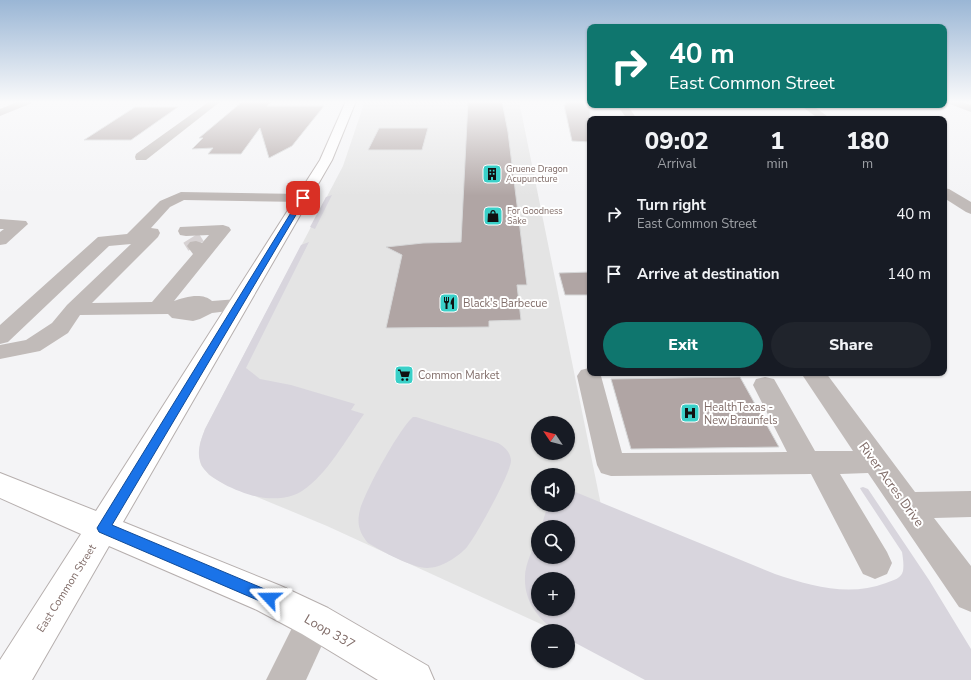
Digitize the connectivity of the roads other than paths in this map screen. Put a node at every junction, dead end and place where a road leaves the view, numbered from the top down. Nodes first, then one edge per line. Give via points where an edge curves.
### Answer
1 (173, 133) edge
2 (338, 133) edge
3 (142, 156) dead end
4 (947, 194) edge
5 (303, 198) junction
6 (971, 209) edge
7 (0, 224) edge
8 (147, 231) junction
9 (0, 240) edge
10 (238, 305) junction
11 (166, 308) junction
12 (74, 309) junction
13 (0, 337) edge
14 (0, 352) edge
15 (589, 376) dead end
16 (815, 376) edge
17 (765, 385) dead end
18 (876, 462) junction
19 (813, 463) junction
20 (0, 485) edge
21 (971, 504) edge
22 (908, 505) junction
23 (103, 528) junction
24 (875, 563) dead end
25 (971, 595) edge
26 (315, 621) junction
27 (10, 680) edge
28 (286, 680) edge
29 (414, 680) edge

1 - 3 street
2 - 5 main road, East Common Street via 329,154
4 - 6 street
5 - 8 street via 182,196 165,204
5 - 10 main road, East Common Street
7 - 9 street via 20,224
8 - 11 street via 194,242
8 - 12 street
8 - 13 street via 132,239 104,241
10 - 11 street via 207,307 202,302
10 - 23 main road, East Common Street
11 - 12 street
12 - 14 street via 60,328 32,346
15 - 19 street via 610,465
16 - 18 street, River Acres Drive
17 - 19 street
18 - 19 street
18 - 22 street, River Acres Drive
19 - 24 street
20 - 23 main road, Loop 337
21 - 22 street
22 - 25 street, River Acres Drive
23 - 26 main road, Loop 337 via 269,598
23 - 27 main road, East Common Street
26 - 28 street
26 - 29 main road, Loop 337

